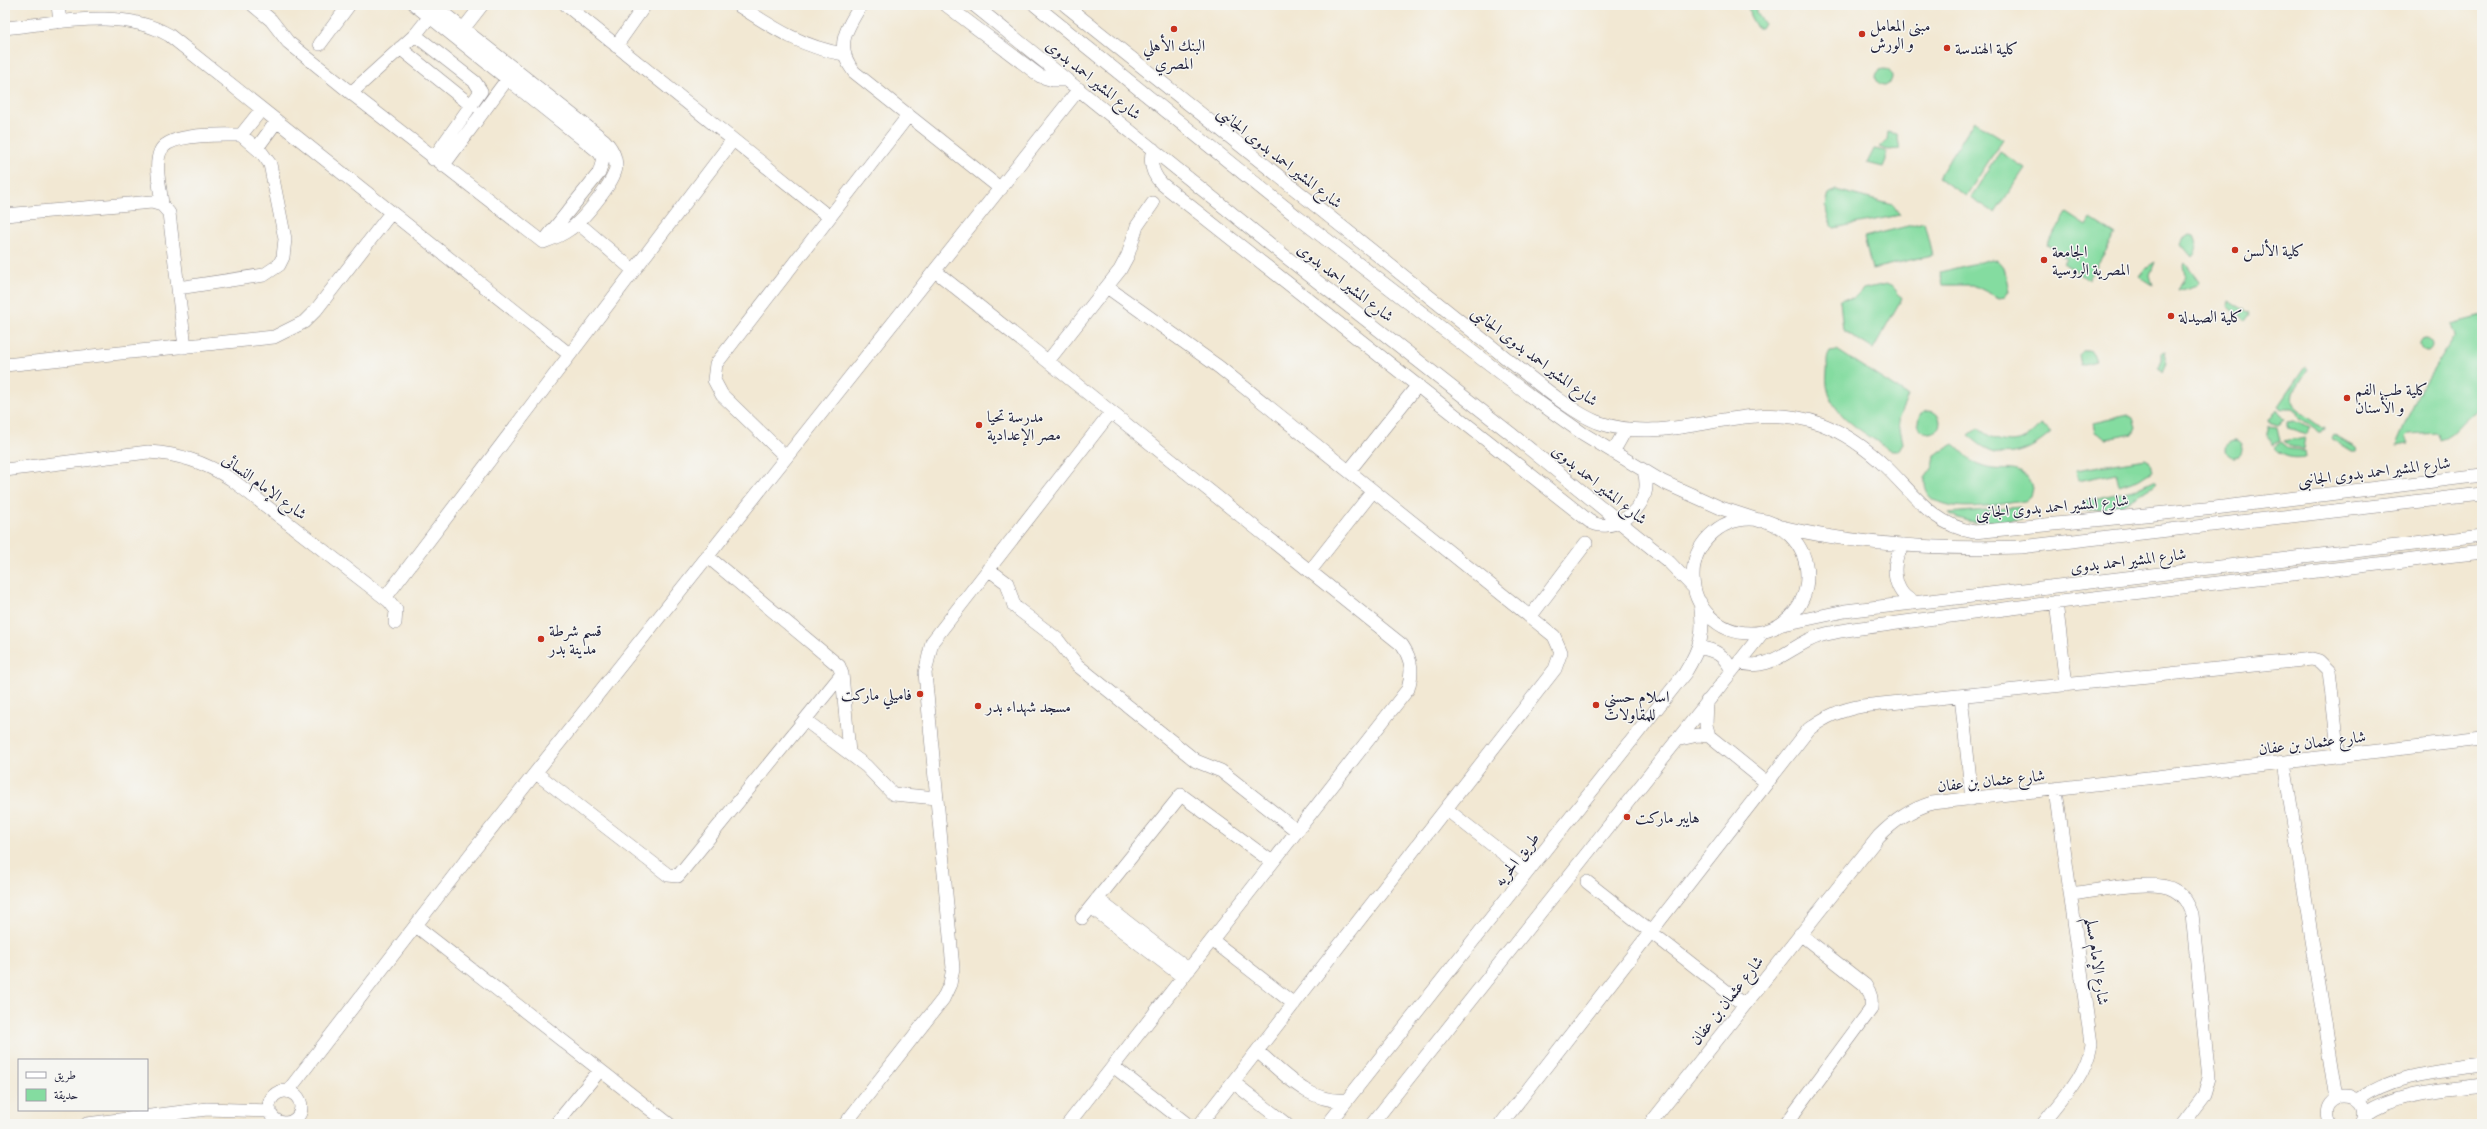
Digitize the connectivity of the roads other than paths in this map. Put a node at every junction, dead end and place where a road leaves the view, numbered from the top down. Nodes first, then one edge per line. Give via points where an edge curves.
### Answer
1 (58, 5) edge
2 (253, 5) edge
3 (349, 5) edge
4 (415, 5) edge
5 (482, 5) edge
6 (566, 5) edge
7 (645, 5) edge
8 (738, 5) edge
9 (861, 5) edge
10 (946, 5) edge
11 (1035, 5) edge
12 (1065, 5) edge
13 (978, 8) edge
14 (268, 10) edge
15 (434, 10) edge
16 (60, 22) junction
17 (971, 24) junction
18 (5, 28) edge
19 (464, 28) junction
20 (415, 36) junction
21 (320, 44) dead end
22 (616, 46) junction
23 (400, 48) junction
24 (844, 54) junction
25 (515, 69) junction
26 (507, 80) junction
27 (1068, 80) junction
28 (1079, 89) junction
29 (351, 93) junction
30 (472, 106) junction
31 (261, 110) junction
32 (908, 116) junction
33 (276, 122) junction
34 (241, 135) junction
35 (733, 140) junction
36 (600, 144) junction
37 (257, 148) junction
38 (1153, 149) junction
39 (438, 162) junction
40 (599, 173) junction
41 (610, 182) junction
42 (1001, 189) junction
43 (1153, 203) dead end
44 (162, 205) junction
45 (390, 214) junction
46 (5, 215) edge
47 (829, 217) junction
48 (578, 223) junction
49 (543, 242) junction
50 (633, 270) junction
51 (935, 271) junction
52 (1107, 287) junction
53 (178, 288) junction
54 (185, 348) junction
55 (569, 354) junction
56 (1048, 361) junction
57 (5, 365) edge
58 (1449, 384) junction
59 (1418, 385) junction
60 (1437, 400) junction
61 (1111, 412) junction
62 (1590, 419) junction
63 (1626, 429) junction
64 (1582, 433) junction
65 (1613, 452) junction
66 (786, 457) junction
67 (5, 470) edge
68 (1349, 471) junction
69 (1644, 471) junction
70 (2482, 475) edge
71 (1373, 491) junction
72 (2482, 494) edge
73 (2215, 508) junction
74 (1761, 521) junction
75 (1619, 522) junction
76 (2217, 525) junction
77 (1778, 526) junction
78 (1996, 531) junction
79 (2482, 536) edge
80 (1586, 544) dead end
81 (1904, 545) junction
82 (1995, 548) junction
83 (2482, 552) edge
84 (707, 556) junction
85 (988, 569) junction
86 (1310, 571) junction
87 (2100, 580) junction
88 (1694, 588) junction
89 (2013, 590) junction
90 (2103, 596) junction
91 (385, 598) junction
92 (1700, 602) junction
93 (1915, 602) junction
94 (2056, 602) junction
95 (2017, 607) junction
96 (1845, 611) junction
97 (1530, 617) junction
98 (395, 623) dead end
99 (1779, 625) junction
100 (1849, 630) junction
101 (1763, 632) junction
102 (1699, 648) junction
103 (1736, 666) junction
104 (842, 674) junction
105 (2066, 685) junction
106 (1961, 696) junction
107 (1707, 701) junction
108 (805, 720) junction
109 (1709, 736) junction
110 (2482, 739) edge
111 (1676, 740) junction
112 (849, 753) junction
113 (2339, 756) junction
114 (2284, 763) junction
115 (536, 773) junction
116 (1767, 783) junction
117 (2056, 790) junction
118 (937, 798) junction
119 (1972, 799) junction
120 (1446, 809) junction
121 (1297, 831) junction
122 (1272, 862) junction
123 (1527, 872) junction
124 (1587, 882) dead end
125 (2071, 894) junction
126 (1094, 903) junction
127 (1082, 918) dead end
128 (416, 926) junction
129 (1651, 932) junction
130 (1800, 934) junction
131 (1212, 940) junction
132 (1186, 974) junction
133 (1294, 1004) junction
134 (1744, 1005) junction
135 (1257, 1051) junction
136 (1113, 1066) junction
137 (2482, 1066) edge
138 (600, 1070) junction
139 (1233, 1082) junction
140 (2482, 1085) edge
141 (288, 1091) junction
142 (2337, 1098) junction
143 (1347, 1100) junction
144 (2358, 1100) junction
145 (270, 1111) junction
146 (2363, 1119) edge
147 (299, 1121) edge
148 (124, 1122) edge
149 (283, 1123) edge
150 (87, 1124) edge
151 (556, 1124) edge
152 (669, 1124) edge
153 (845, 1124) edge
154 (1068, 1124) edge
155 (1187, 1124) edge
156 (1200, 1124) edge
157 (1286, 1124) edge
158 (1328, 1124) edge
159 (1372, 1124) edge
160 (1501, 1124) edge
161 (1650, 1124) edge
162 (1786, 1124) edge
163 (2043, 1124) edge
164 (2182, 1124) edge
165 (2330, 1124) edge

1 - 16 street
2 - 14 street
3 - 21 street
4 - 15 street
5 - 19 street
6 - 22 street
7 - 22 street
8 - 24 street via 798,41 820,50
9 - 24 street via 845,33
10 - 17 street
11 - 64 street, شارع المشير احمد بدوى via 1296,216
12 - 62 street, شارع المشير احمد بدوى الجانبى via 1506,358
13 - 17 street
13 - 27 street, شارع المشير احمد بدوى
14 - 29 street via 288,42
15 - 19 street
15 - 20 street
15 - 26 street
16 - 18 street
16 - 31 street via 115,19 143,23 156,28
17 - 27 street via 1040,76 1053,80
19 - 25 street
20 - 23 street
20 - 30 street via 479,87 480,91
22 - 35 street
23 - 29 street
23 - 30 street
24 - 32 street via 854,72
25 - 26 street
25 - 36 street
26 - 36 street
26 - 39 street
27 - 28 street, شارع المشير احمد بدوى
28 - 38 street, شارع المشير احمد بدوى
28 - 42 street
29 - 39 street
30 - 39 street
31 - 33 street
31 - 34 street
32 - 42 street
32 - 47 street
33 - 37 street
33 - 45 street
34 - 37 street
34 - 44 street via 181,138 164,146 158,164
35 - 47 street
35 - 50 street
36 - 40 street via 603,160
36 - 41 street via 612,151 616,166
37 - 53 street via 267,158 272,171 285,239 283,257 279,265 264,275
38 - 58 street, شارع المشير احمد بدوى
38 - 59 street via 1151,166 1162,184
39 - 49 street
40 - 41 street
40 - 49 street
41 - 48 street
42 - 51 street
43 - 52 street via 1135,231 1124,262
44 - 46 street via 152,202
44 - 53 street via 169,213
45 - 54 street via 304,322 274,337
45 - 55 street
47 - 66 street via 720,356 714,372 716,384 722,394
48 - 49 street
48 - 50 street
50 - 55 street
51 - 56 street
51 - 66 street
52 - 56 street
52 - 68 street via 1219,367
53 - 54 street
54 - 57 street
55 - 91 street
56 - 61 street
58 - 60 street
58 - 75 street, شارع المشير احمد بدوى
59 - 60 street
59 - 68 street
60 - 75 street via 1589,521 1604,526
61 - 85 street
61 - 86 street
62 - 63 street, شارع المشير احمد بدوى الجانبى
62 - 64 street
63 - 65 street
63 - 78 street, شارع المشير احمد بدوى الجانبى via 1656,430 1753,415 1774,414 1811,420 1840,432 1869,452 1938,519 1964,530
64 - 65 street, شارع المشير احمد بدوى
65 - 69 street, شارع المشير احمد بدوى
66 - 84 street
67 - 91 street, شارع الإمام النسائى via 148,452 192,459 212,467 231,479
68 - 71 street
69 - 74 street, شارع المشير احمد بدوى via 1701,500
69 - 75 street via 1646,486 1642,499 1634,510
70 - 73 street, شارع المشير احمد بدوى الجانبى
71 - 86 street
71 - 97 street
72 - 76 street, شارع المشير احمد بدوى
73 - 76 street
73 - 78 street, شارع المشير احمد بدوى الجانبى
74 - 77 street
74 - 88 street via 1747,519 1734,522 1710,536 1696,560
75 - 88 street, شارع المشير احمد بدوى via 1679,571
76 - 82 street, شارع المشير احمد بدوى via 2047,545
77 - 81 street, شارع المشير احمد بدوى via 1828,537
77 - 99 street via 1797,544 1803,556 1807,576 1804,595 1798,607
78 - 82 street
79 - 87 street, شارع المشير احمد بدوى
80 - 97 street
81 - 82 street, شارع المشير احمد بدوى
81 - 93 street via 1896,560 1898,586 1903,594
83 - 90 street
84 - 104 street via 836,663
84 - 115 street
85 - 118 street via 941,629 932,642 927,657 925,673
85 - 121 street via 1007,583 1014,606 1058,639 1077,665 1196,761 1221,771
86 - 121 street via 1402,645 1408,655 1412,678 1408,689
87 - 89 street, شارع المشير احمد بدوى
87 - 90 street
88 - 92 street
89 - 93 street, شارع المشير احمد بدوى
89 - 95 street
90 - 94 street
91 - 98 street, شارع الإمام النسائى via 396,610
92 - 101 street via 1706,612 1723,626 1743,632
92 - 102 street, طريق الحريه via 1702,637
93 - 96 street, شارع المشير احمد بدوى
94 - 95 street
94 - 105 street
95 - 100 street
96 - 99 street, شارع المشير احمد بدوى
96 - 100 street
97 - 120 street via 1559,643 1559,661
99 - 101 street
100 - 103 street via 1816,637 1767,664
101 - 103 street
102 - 103 street via 1711,650
102 - 123 street, طريق الحريه via 1685,673
103 - 107 street
104 - 108 street
104 - 112 street
105 - 106 street
105 - 113 street via 2312,659 2324,666 2330,678
106 - 116 street via 1862,706 1824,717 1809,729
106 - 119 street
107 - 109 street via 1706,725
107 - 111 street
108 - 112 street
108 - 115 street via 682,873 674,878
109 - 111 street via 1698,735
109 - 116 street
110 - 113 street, شارع عثمان بن عفان
111 - 159 street
112 - 118 street via 866,766 893,794
113 - 114 street, شارع عثمان بن عفان
114 - 117 street, شارع عثمان بن عفان
114 - 142 street
115 - 128 street
116 - 129 street
117 - 119 street, شارع عثمان بن عفان
117 - 125 street, شارع الإمام مسلم
118 - 153 street via 953,951 950,984 942,999
119 - 130 street, شارع عثمان بن عفان via 1932,803 1912,810 1894,821
120 - 123 street
120 - 133 street
121 - 122 street
122 - 126 street via 1180,794
122 - 131 street
123 - 143 street, طريق الحريه
124 - 129 street
125 - 163 street, شارع الإمام مسلم via 2091,1044 2088,1061 2081,1076
125 - 164 street via 2157,884 2174,890 2188,904 2192,914 2209,1078 2204,1094
126 - 127 street
126 - 132 street
128 - 138 street
128 - 141 street
129 - 134 street
129 - 160 street
130 - 134 street, شارع عثمان بن عفان
130 - 162 street via 1865,985 1872,1003 1871,1009
131 - 132 street
131 - 133 street
132 - 136 street
133 - 135 street
134 - 161 street, شارع عثمان بن عفان
135 - 139 street
135 - 143 street via 1311,1095 1335,1101
136 - 154 street
136 - 155 street
137 - 144 street via 2407,1077 2376,1088
138 - 151 street
138 - 152 street
139 - 156 street
139 - 157 street
140 - 146 street via 2404,1096 2385,1102
141 - 145 street via 274,1095 269,1104
141 - 147 street via 295,1094 301,1104
142 - 144 street via 2350,1096
142 - 165 street via 2328,1110
143 - 158 street, طريق الحريه
144 - 146 street
145 - 148 street via 207,1109
145 - 149 street via 274,1118
147 - 149 street
148 - 150 street

